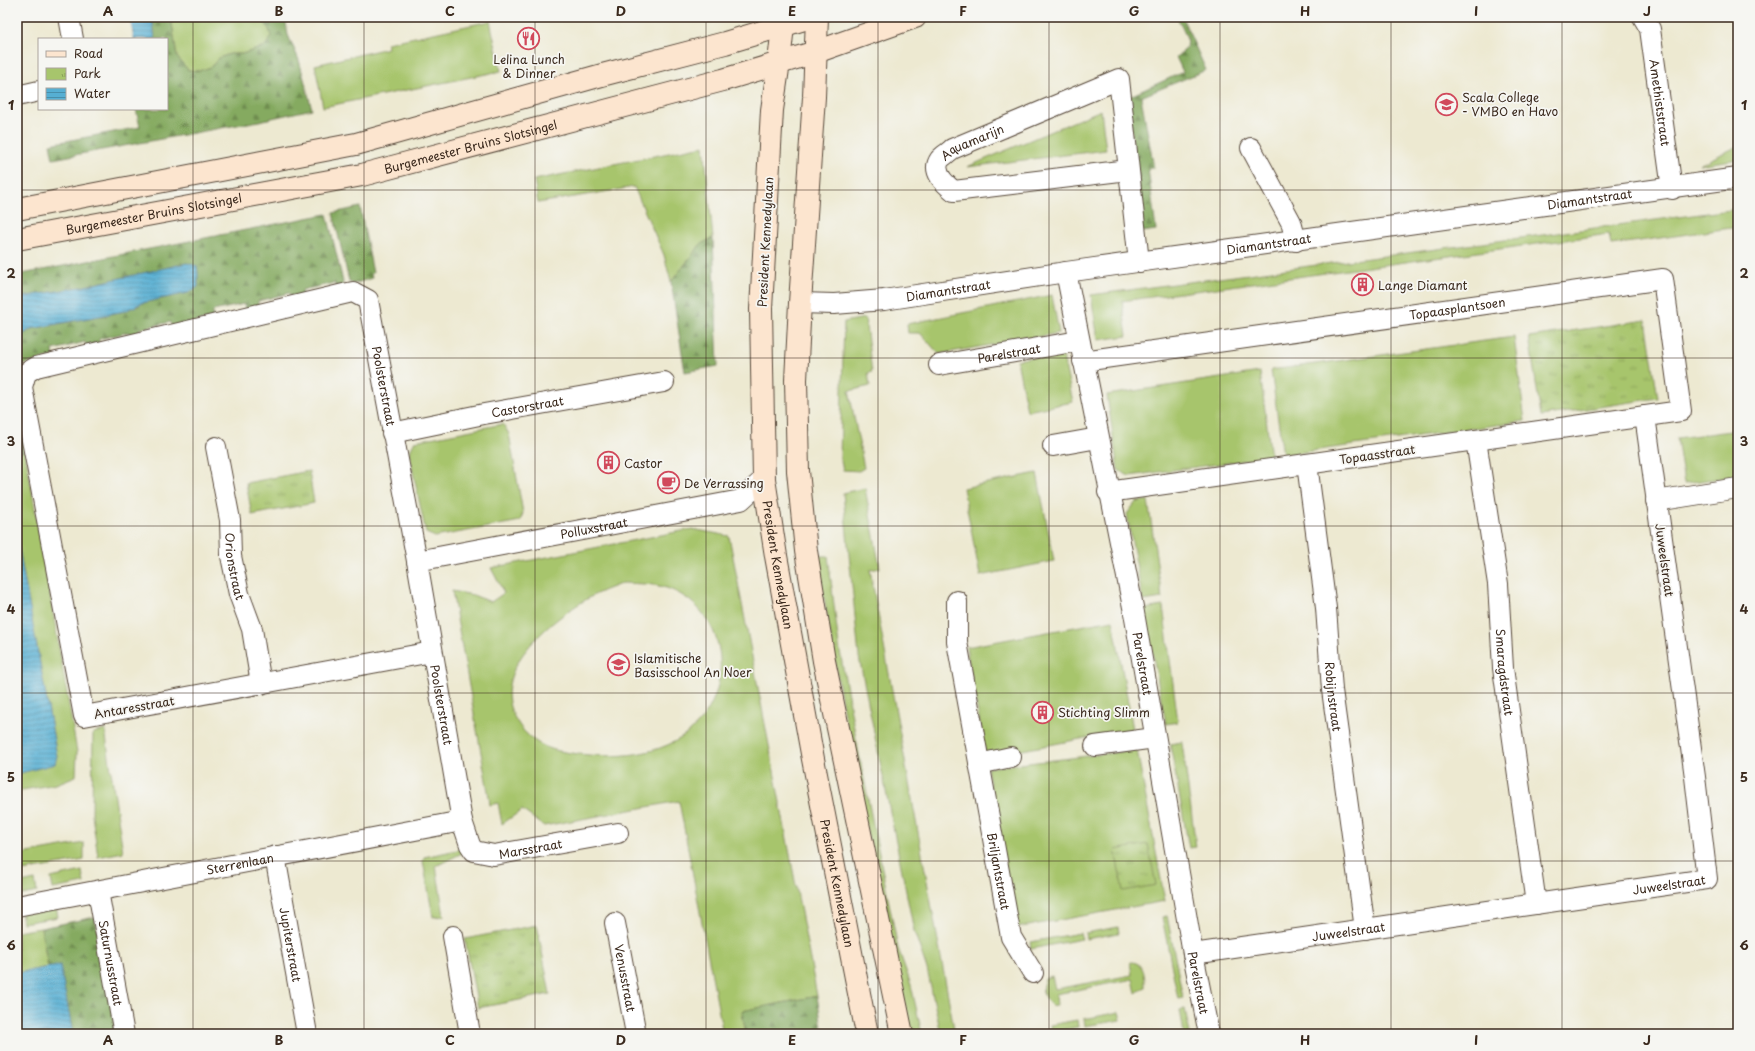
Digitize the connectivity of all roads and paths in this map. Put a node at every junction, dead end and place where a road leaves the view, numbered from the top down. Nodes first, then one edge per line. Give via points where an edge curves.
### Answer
1 (69, 17) edge
2 (811, 17) edge
3 (817, 17) edge
4 (916, 17) edge
5 (1644, 17) edge
6 (783, 22) edge
7 (73, 38) edge
8 (816, 52) junction
9 (779, 62) junction
10 (38, 91) edge
11 (17, 96) edge
12 (1251, 148) dead end
13 (1128, 170) junction
14 (1738, 178) edge
15 (1672, 189) junction
16 (17, 209) edge
17 (17, 239) edge
18 (1296, 241) junction
19 (1139, 262) junction
20 (1066, 272) junction
21 (800, 303) junction
22 (1079, 341) junction
23 (1083, 361) junction
24 (940, 365) dead end
25 (26, 373) joint
26 (664, 382) dead end
27 (1645, 416) junction
28 (392, 433) junction
29 (1098, 438) junction
30 (1476, 440) junction
31 (1053, 446) dead end
32 (216, 447) dead end
33 (1307, 464) junction
34 (764, 479) junction
35 (1738, 488) edge
36 (1108, 492) junction
37 (1656, 500) junction
38 (417, 561) junction
39 (957, 600) dead end
40 (432, 652) junction
41 (261, 684) junction
42 (1155, 738) junction
43 (1095, 746) dead end
44 (1011, 757) dead end
45 (979, 764) junction
46 (462, 821) junction
47 (618, 833) dead end
48 (275, 856) junction
49 (98, 891) junction
50 (1536, 904) junction
51 (17, 906) edge
52 (615, 923) dead end
53 (1365, 929) junction
54 (453, 936) dead end
55 (1193, 954) junction
56 (1033, 973) dead end
57 (124, 1034) edge
58 (307, 1034) edge
59 (470, 1034) edge
60 (636, 1034) edge
61 (867, 1034) edge
62 (902, 1034) edge
63 (1209, 1034) edge

1 - 7 street
2 - 6 main road
3 - 8 main road
4 - 8 main road, Burgemeester Bruins Slotsingel
5 - 15 street, Amethiststraat via 1650,29
6 - 9 main road, President Kennedylaan
6 - 16 main road via 356,144
8 - 9 main road, Burgemeester Bruins Slotsingel
8 - 21 main road
9 - 17 main road, Burgemeester Bruins Slotsingel via 723,80 362,175
9 - 34 main road, President Kennedylaan via 772,110 761,309
10 - 11 street
12 - 18 street via 1291,222
13 - 13 street, Aquamarijn via 954,191 942,183 937,170 940,160 952,149 1119,79
13 - 19 street, Aquamarijn
14 - 15 street, Diamantstraat
15 - 18 street, Diamantstraat
18 - 19 street, Diamantstraat
19 - 20 street, Diamantstraat
20 - 21 street, Diamantstraat via 884,300 834,304
20 - 22 street, Parelstraat
21 - 62 main road via 796,380 798,464 806,551 824,661
22 - 23 street, Parelstraat
22 - 24 street, Parelstraat
23 - 27 street, Topaasplantsoen via 1663,278 1681,411
23 - 29 street, Parelstraat
25 - 28 street, Poolsterstraat via 36,367 353,292 368,300
25 - 41 street, Antaresstraat via 22,387 84,716
26 - 28 street, Castorstraat
27 - 30 street, Topaasstraat
27 - 37 street, Juweelstraat
28 - 38 street, Poolsterstraat
29 - 31 street
29 - 36 street, Parelstraat
30 - 33 street, Topaasstraat
30 - 50 street, Smaragdstraat via 1498,584 1503,668
32 - 41 street, Orionstraat via 230,520 231,556 239,594 252,629
33 - 36 street, Topaasstraat
33 - 53 street, Robijnstraat via 1326,608 1332,690
34 - 38 street, Polluxstraat via 741,500
34 - 61 main road, President Kennedylaan via 812,751
35 - 37 street
36 - 42 street, Parelstraat
37 - 50 street, Juweelstraat via 1707,879
38 - 40 street, Poolsterstraat
39 - 45 street, Briljantstraat via 956,642
40 - 41 street, Antaresstraat
40 - 46 street, Poolsterstraat
42 - 43 street
42 - 55 street, Parelstraat
44 - 45 street
45 - 56 street, Briljantstraat via 1011,937
46 - 47 street, Marsstraat via 474,851 494,855
46 - 48 street, Sterrenlaan
48 - 49 street, Sterrenlaan
48 - 58 street, Jupiterstraat
49 - 51 street, Sterrenlaan
49 - 57 street, Saturnusstraat
50 - 53 street, Juweelstraat
52 - 60 street, Venusstraat
53 - 55 street, Juweelstraat
54 - 59 street
55 - 63 street, Parelstraat

